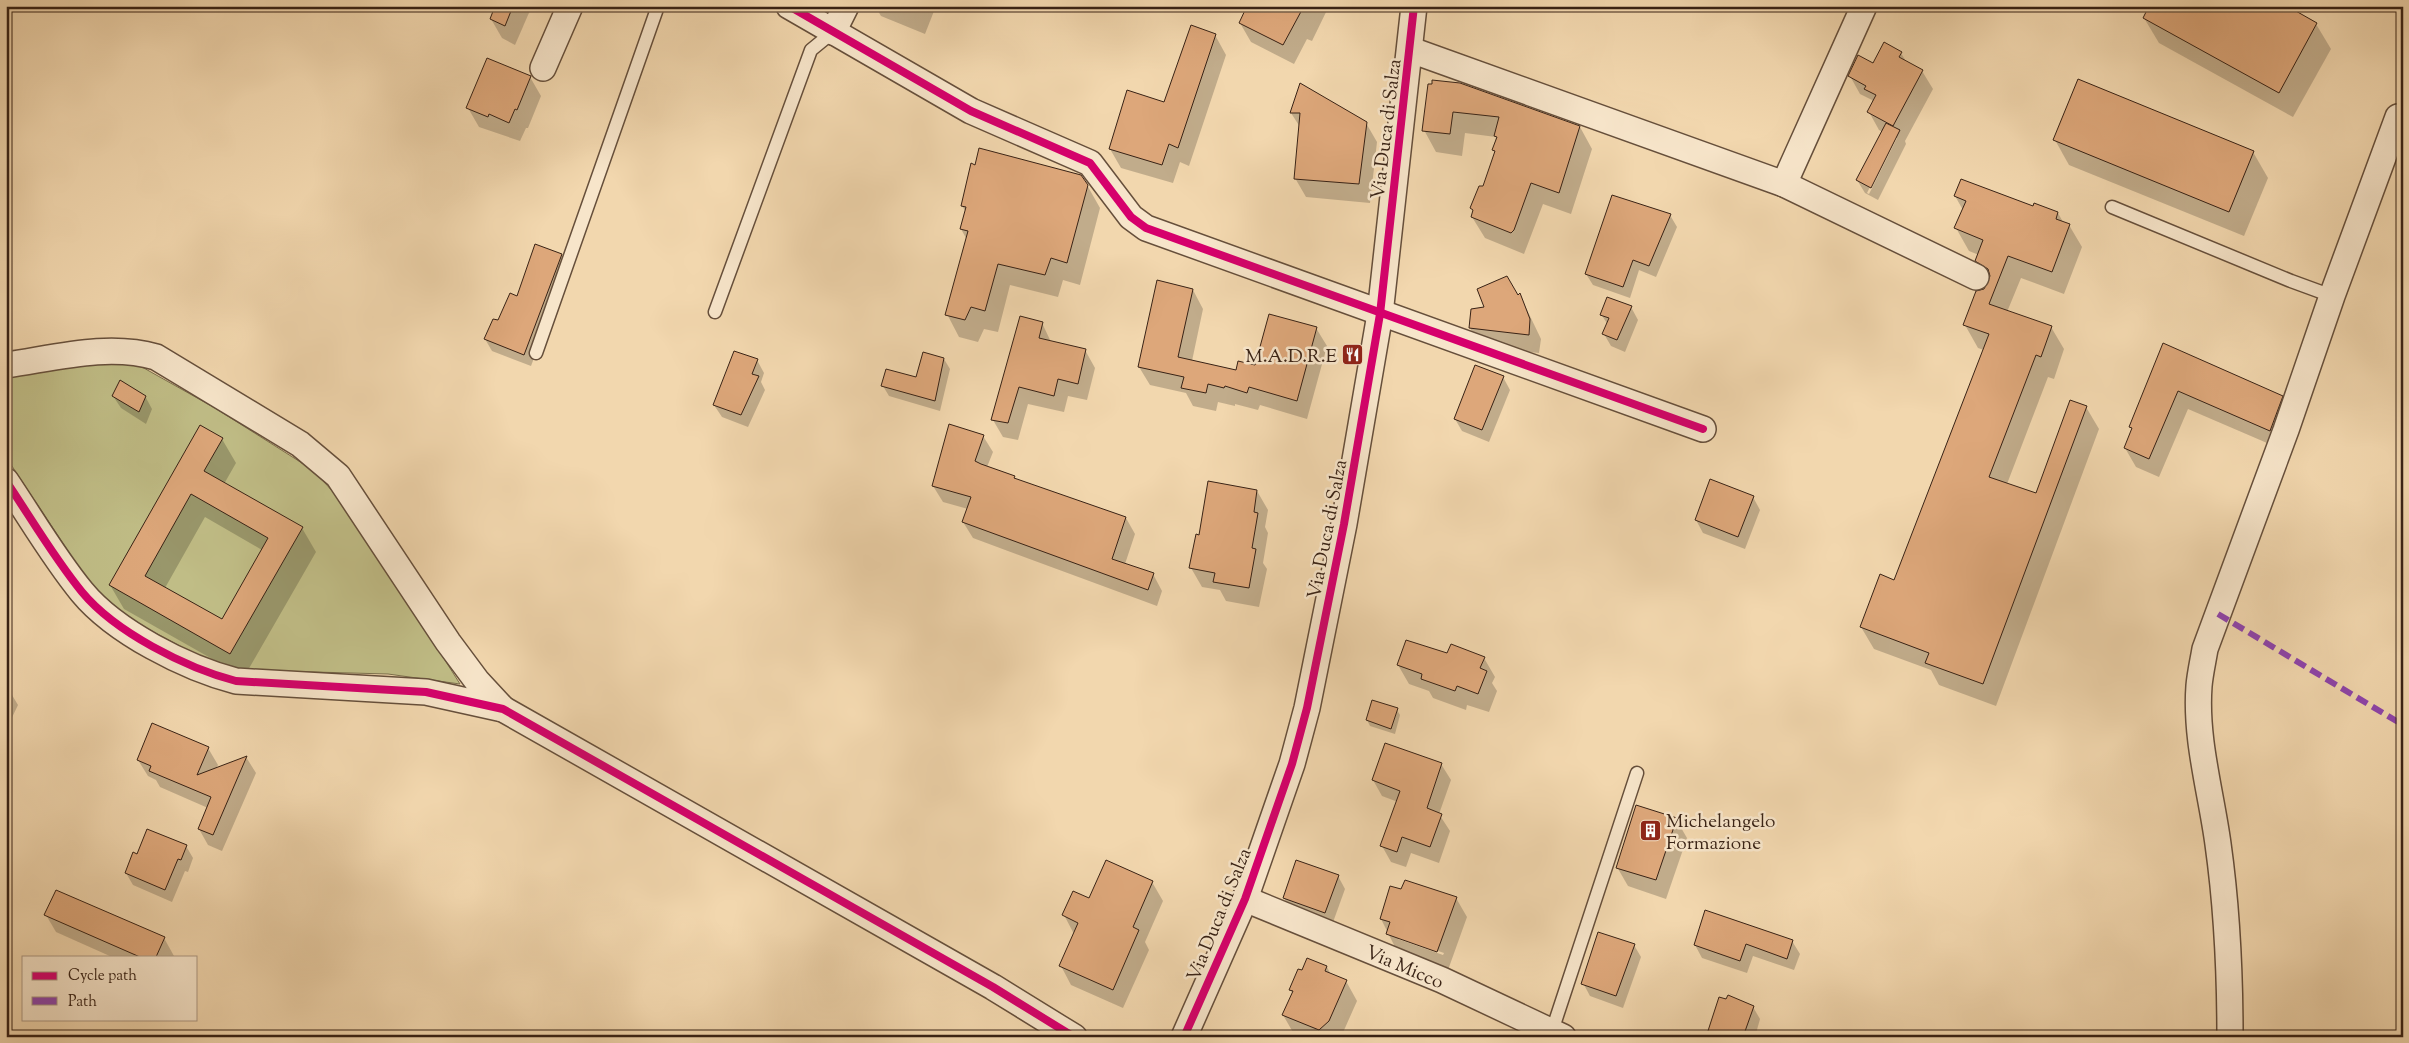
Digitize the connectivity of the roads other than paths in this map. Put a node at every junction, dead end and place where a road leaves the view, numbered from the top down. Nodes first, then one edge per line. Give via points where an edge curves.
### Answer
1 (570, 6) edge
2 (658, 6) edge
3 (789, 6) edge
4 (846, 6) edge
5 (1414, 6) edge
6 (1864, 6) edge
7 (833, 32) junction
8 (1411, 50) junction
9 (543, 68) dead end
10 (2398, 117) dead end
11 (1784, 184) junction
12 (2112, 207) dead end
13 (1976, 277) dead end
14 (2332, 296) junction
15 (715, 312) dead end
16 (1380, 314) junction
17 (536, 352) dead end
18 (6, 366) edge
19 (1703, 429) dead end
20 (6, 482) edge
21 (503, 709) junction
22 (1637, 774) dead end
23 (1245, 899) junction
24 (1558, 1034) edge
25 (1074, 1037) edge
26 (1184, 1037) edge
27 (2230, 1037) edge

1 - 9 street
2 - 17 lane
3 - 7 street
4 - 7 street
5 - 8 street, Via Duca di Salza
6 - 11 street
7 - 15 lane via 811,50
7 - 16 street via 971,111 1090,163 1131,217 1146,228
8 - 11 street
8 - 16 street, Via Duca di Salza
10 - 14 street
11 - 13 street
12 - 14 lane
14 - 27 street via 2205,649 2199,686 2199,725 2226,917
16 - 19 street
16 - 23 street, Via Duca di Salza via 1344,524 1307,708 1292,764
18 - 21 street via 113,350 156,356 300,444 338,476 476,682
20 - 21 street via 82,592 111,621 150,645 216,676 236,681 426,692
21 - 25 street
22 - 24 lane
23 - 24 street, Via Micco via 1442,980
23 - 26 street, Via Duca di Salza

